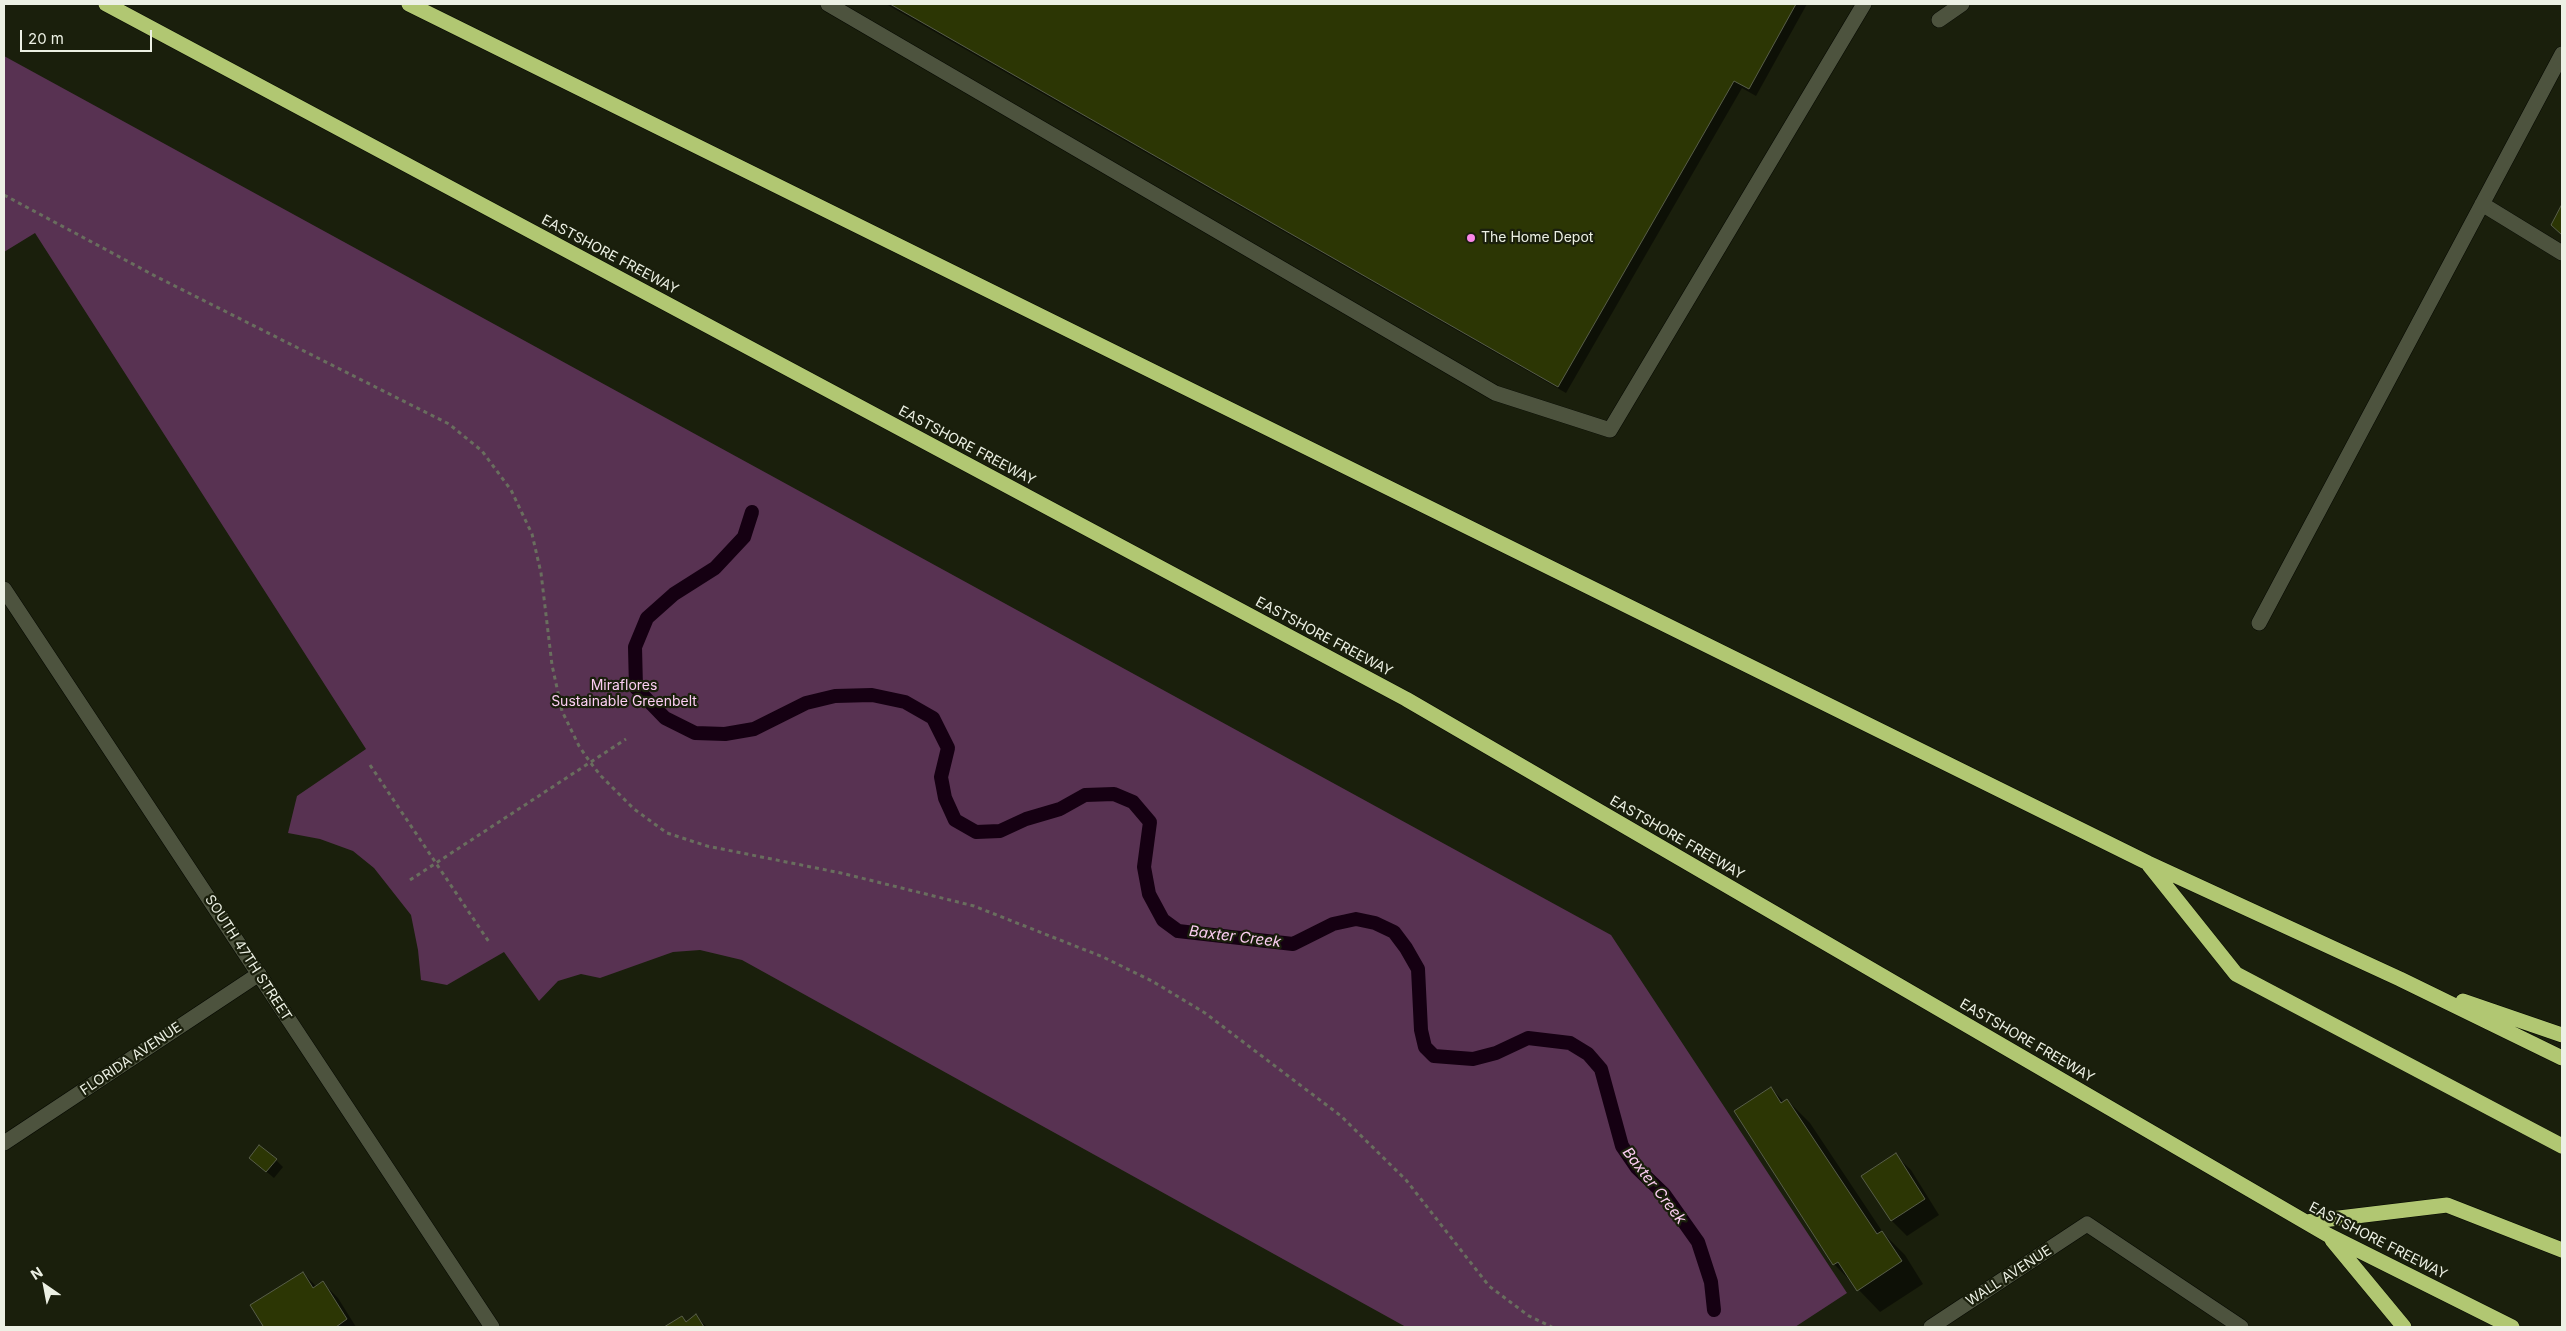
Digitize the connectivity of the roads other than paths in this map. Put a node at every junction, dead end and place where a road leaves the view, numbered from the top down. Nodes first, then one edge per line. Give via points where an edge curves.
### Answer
1 (106, 4) edge
2 (409, 4) edge
3 (828, 4) edge
4 (1864, 4) edge
5 (1962, 4) edge
6 (1939, 20) dead end
7 (2562, 54) edge
8 (2482, 204) junction
9 (2562, 253) edge
10 (4, 588) edge
11 (2259, 623) dead end
12 (2148, 863) junction
13 (259, 974) junction
14 (2400, 979) junction
15 (2562, 1035) edge
16 (2562, 1058) edge
17 (4, 1144) edge
18 (2562, 1146) edge
19 (2306, 1222) junction
20 (2328, 1235) junction
21 (2562, 1250) edge
22 (492, 1327) edge
23 (1930, 1327) edge
24 (2241, 1327) edge
25 (2404, 1327) edge
26 (2512, 1327) edge

1 - 19 highway, EASTSHORE FREEWAY via 1406,700
2 - 12 highway
3 - 4 street via 1495,393 1610,430
5 - 6 street
7 - 8 street
8 - 9 street
8 - 11 street
10 - 13 street, SOUTH 47TH STREET
12 - 14 highway
12 - 18 highway via 2236,974
13 - 17 street, FLORIDA AVENUE
13 - 22 street, SOUTH 47TH STREET
14 - 15 highway
14 - 16 highway
19 - 20 highway, EASTSHORE FREEWAY
19 - 21 highway via 2448,1205
20 - 25 highway
20 - 26 highway, EASTSHORE FREEWAY
23 - 24 street, WALL AVENUE via 2087,1224

